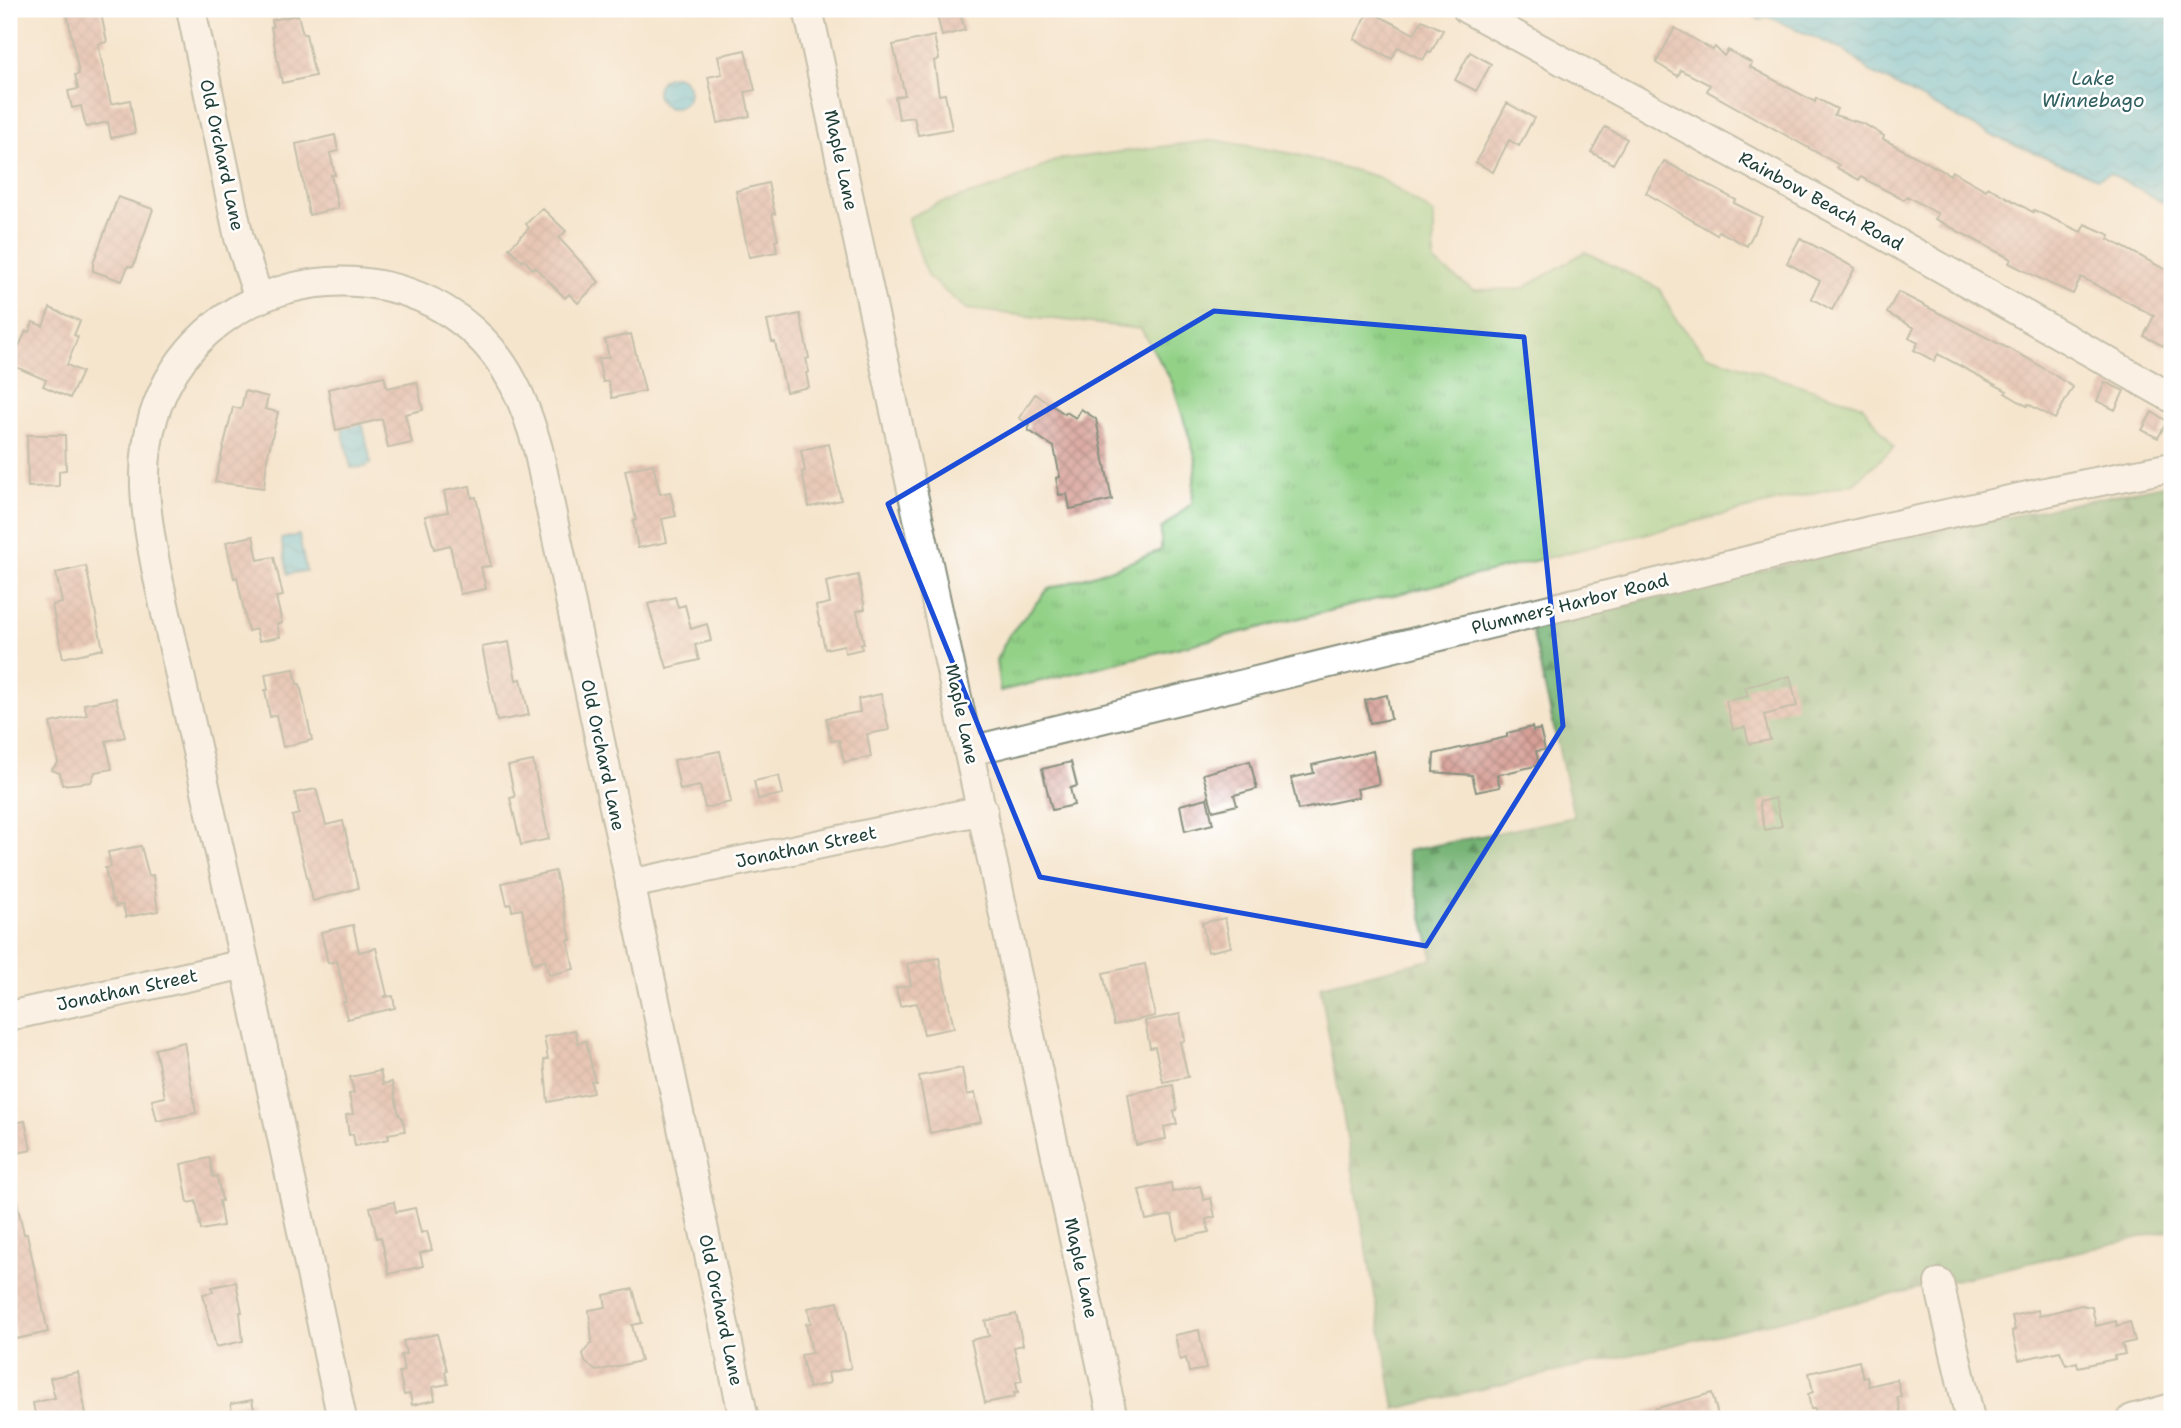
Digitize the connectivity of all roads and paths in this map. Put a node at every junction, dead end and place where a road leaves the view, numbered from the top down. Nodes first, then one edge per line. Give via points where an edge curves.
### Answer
1 (191, 9) edge
2 (808, 9) edge
3 (1467, 9) edge
4 (259, 299) junction
5 (2172, 398) edge
6 (2172, 467) edge
7 (970, 751) junction
8 (983, 810) junction
9 (630, 884) junction
10 (245, 964) junction
11 (9, 1016) edge
12 (1939, 1283) dead end
13 (2172, 1408) edge
14 (342, 1419) edge
15 (744, 1419) edge
16 (1113, 1419) edge
17 (1970, 1419) edge
18 (2132, 1419) edge

1 - 4 street, Old Orchard Lane via 239,238
2 - 7 street, Maple Lane
3 - 5 street, Rainbow Beach Road
4 - 9 street, Old Orchard Lane via 293,286 326,281 379,284 399,290 457,318 487,345 512,379 538,449
4 - 10 street, Old Orchard Lane via 210,331 182,361 154,414 144,476 158,578
6 - 7 street, Plummers Harbor Road via 1869,531
7 - 8 street, Maple Lane
8 - 9 street, Jonathan Street
8 - 16 street, Maple Lane
9 - 15 street, Old Orchard Lane
10 - 11 street, Jonathan Street
10 - 14 street, Old Orchard Lane
12 - 17 street
13 - 18 street

